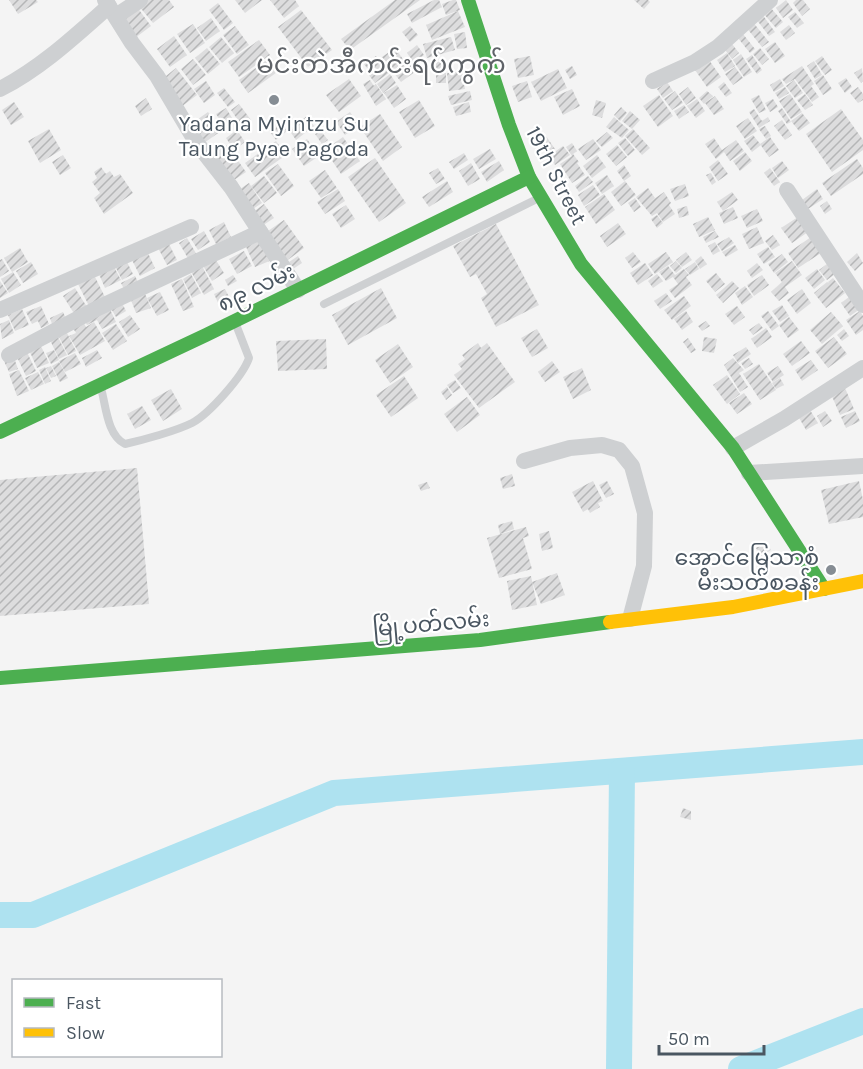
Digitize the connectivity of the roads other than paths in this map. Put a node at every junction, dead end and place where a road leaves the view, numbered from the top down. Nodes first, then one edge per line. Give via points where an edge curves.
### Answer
1 (140, 0) edge
2 (468, 0) edge
3 (764, 2) edge
4 (110, 7) edge
5 (652, 81) dead end
6 (0, 89) edge
7 (529, 177) junction
8 (787, 190) dead end
9 (541, 196) junction
10 (191, 227) dead end
11 (260, 232) junction
12 (298, 290) junction
13 (324, 304) dead end
14 (863, 305) edge
15 (0, 310) edge
16 (234, 321) junction
17 (9, 355) dead end
18 (863, 368) edge
19 (101, 384) junction
20 (0, 432) edge
21 (733, 448) junction
22 (524, 462) dead end
23 (863, 466) edge
24 (749, 473) junction
25 (863, 581) edge
26 (824, 589) junction
27 (630, 619) junction
28 (0, 678) edge

1 - 4 street
2 - 7 street, 19th Street
3 - 5 street via 718,47
4 - 6 street via 21,79
4 - 11 street via 196,142
7 - 9 street, 19th Street
7 - 12 street, ၈၉ လမ်း
8 - 14 street
9 - 13 lane
9 - 21 street, 19th Street via 580,264
10 - 15 street
11 - 12 street
11 - 17 street via 98,308
12 - 16 street, ၈၉ လမ်း
16 - 19 street, ၈၉ လမ်း
16 - 19 lane via 249,357 245,368 192,423 125,444 112,433
18 - 21 street
19 - 20 street, ၈၉ လမ်း
21 - 24 street, 19th Street
22 - 27 street via 570,448 602,445 619,450 632,466 645,513 644,566
23 - 24 street
24 - 26 street, 19th Street
25 - 26 street, မြို့ပတ်လမ်း
26 - 27 street, မြို့ပတ်လမ်း via 733,607
27 - 28 street, မြို့ပတ်လမ်း via 480,640

